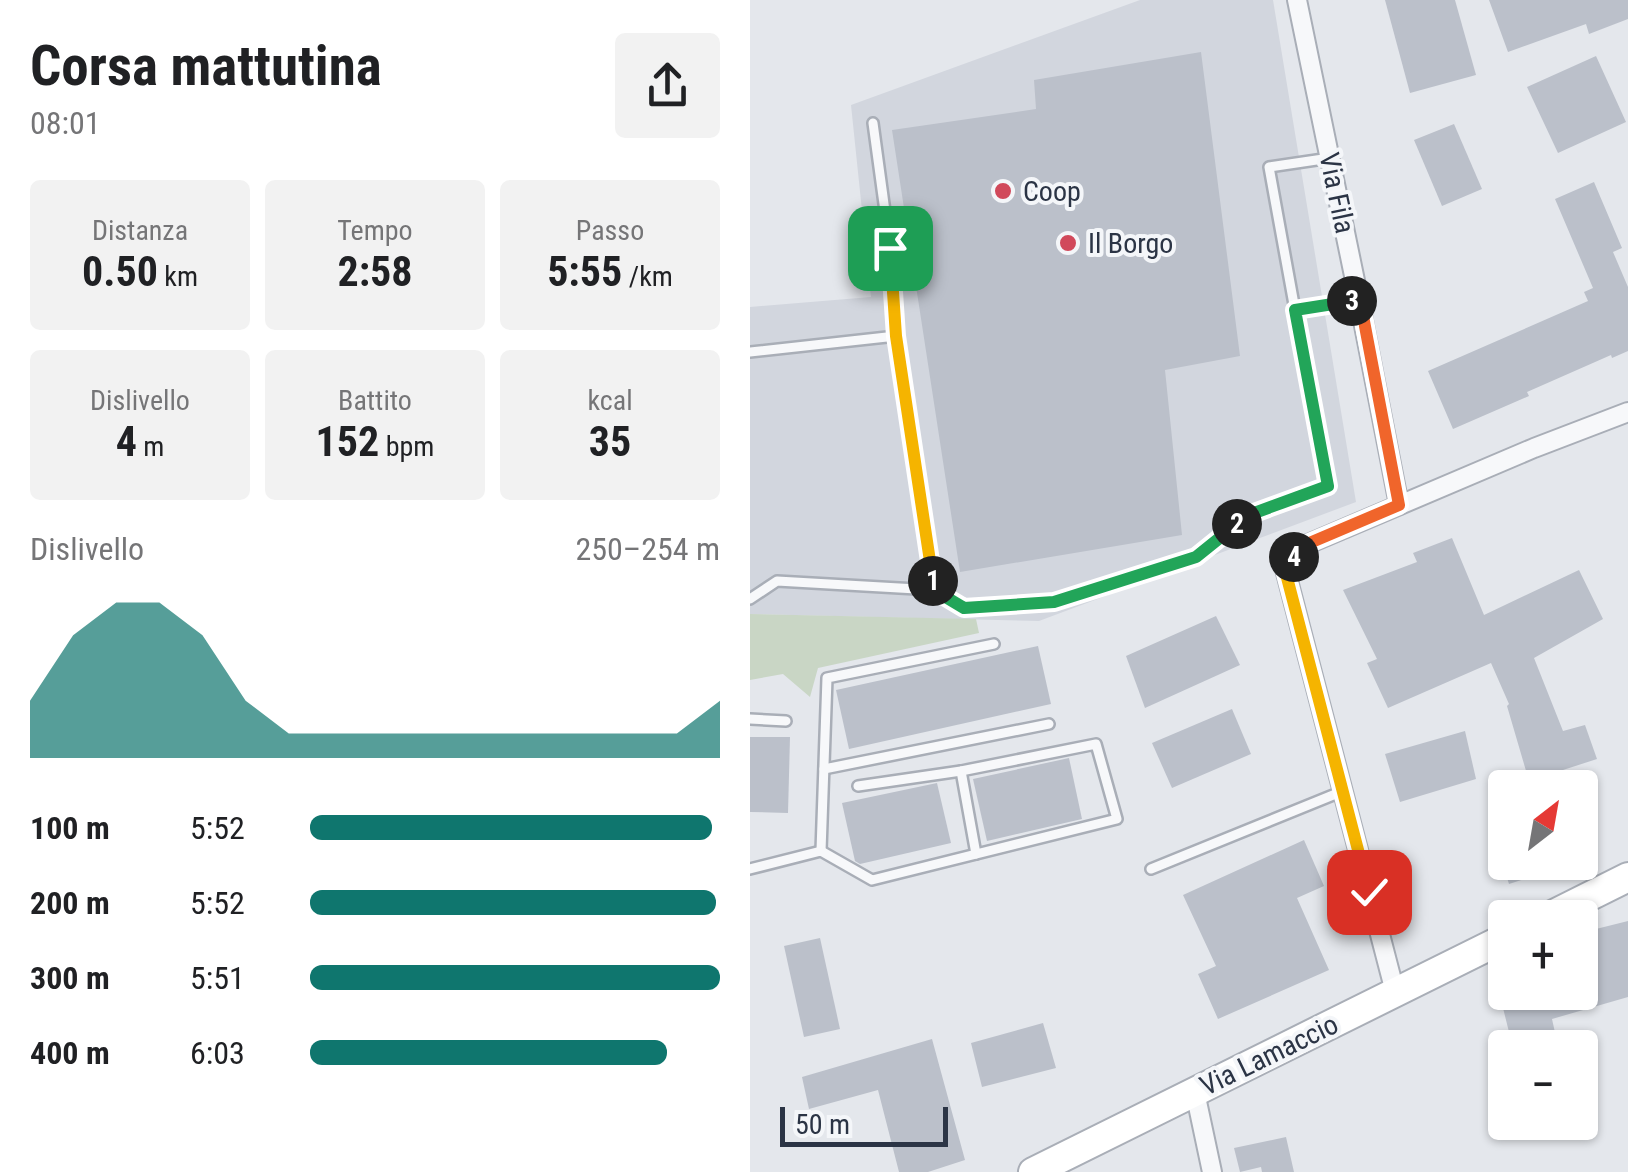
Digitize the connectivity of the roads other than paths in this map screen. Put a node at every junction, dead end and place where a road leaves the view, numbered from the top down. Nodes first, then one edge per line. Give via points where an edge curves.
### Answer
1 (1297, 0) edge
2 (873, 123) dead end
3 (1330, 158) junction
4 (1360, 300) junction
5 (1295, 310) junction
6 (896, 336) junction
7 (750, 341) edge
8 (766, 351) junction
9 (750, 352) edge
10 (1628, 412) edge
11 (1399, 505) junction
12 (934, 590) junction
13 (750, 599) edge
14 (994, 644) dead end
15 (750, 719) edge
16 (786, 722) dead end
17 (1049, 724) dead end
18 (824, 769) junction
19 (961, 772) junction
20 (858, 786) dead end
21 (1343, 791) junction
22 (821, 851) junction
23 (976, 854) junction
24 (750, 869) edge
25 (1151, 869) dead end
26 (1628, 877) edge
27 (1582, 900) edge
28 (1488, 946) edge
29 (1395, 992) junction
30 (1194, 1092) junction
31 (1033, 1172) edge
32 (1212, 1172) edge

1 - 3 street, Via Fila
2 - 6 lane
3 - 4 street, Via Fila
3 - 5 lane via 1269,168
4 - 5 lane
4 - 11 street, Via Fila
5 - 12 lane via 1328,486 1246,516 1196,557 1054,602 964,608
6 - 8 lane
6 - 12 lane
7 - 8 lane
8 - 9 lane
10 - 11 street
11 - 21 street via 1300,547 1285,570
12 - 13 lane via 777,581
14 - 18 lane via 827,678
15 - 16 lane
17 - 18 lane
18 - 22 lane
19 - 20 lane
19 - 23 lane
19 - 23 lane via 1096,744 1117,820
21 - 25 lane
21 - 29 street
22 - 23 lane via 872,880
22 - 24 lane
26 - 27 street
28 - 29 street, Via Lamaccio
29 - 30 street, Via Lamaccio
30 - 31 street, Via Lamaccio
30 - 32 street

